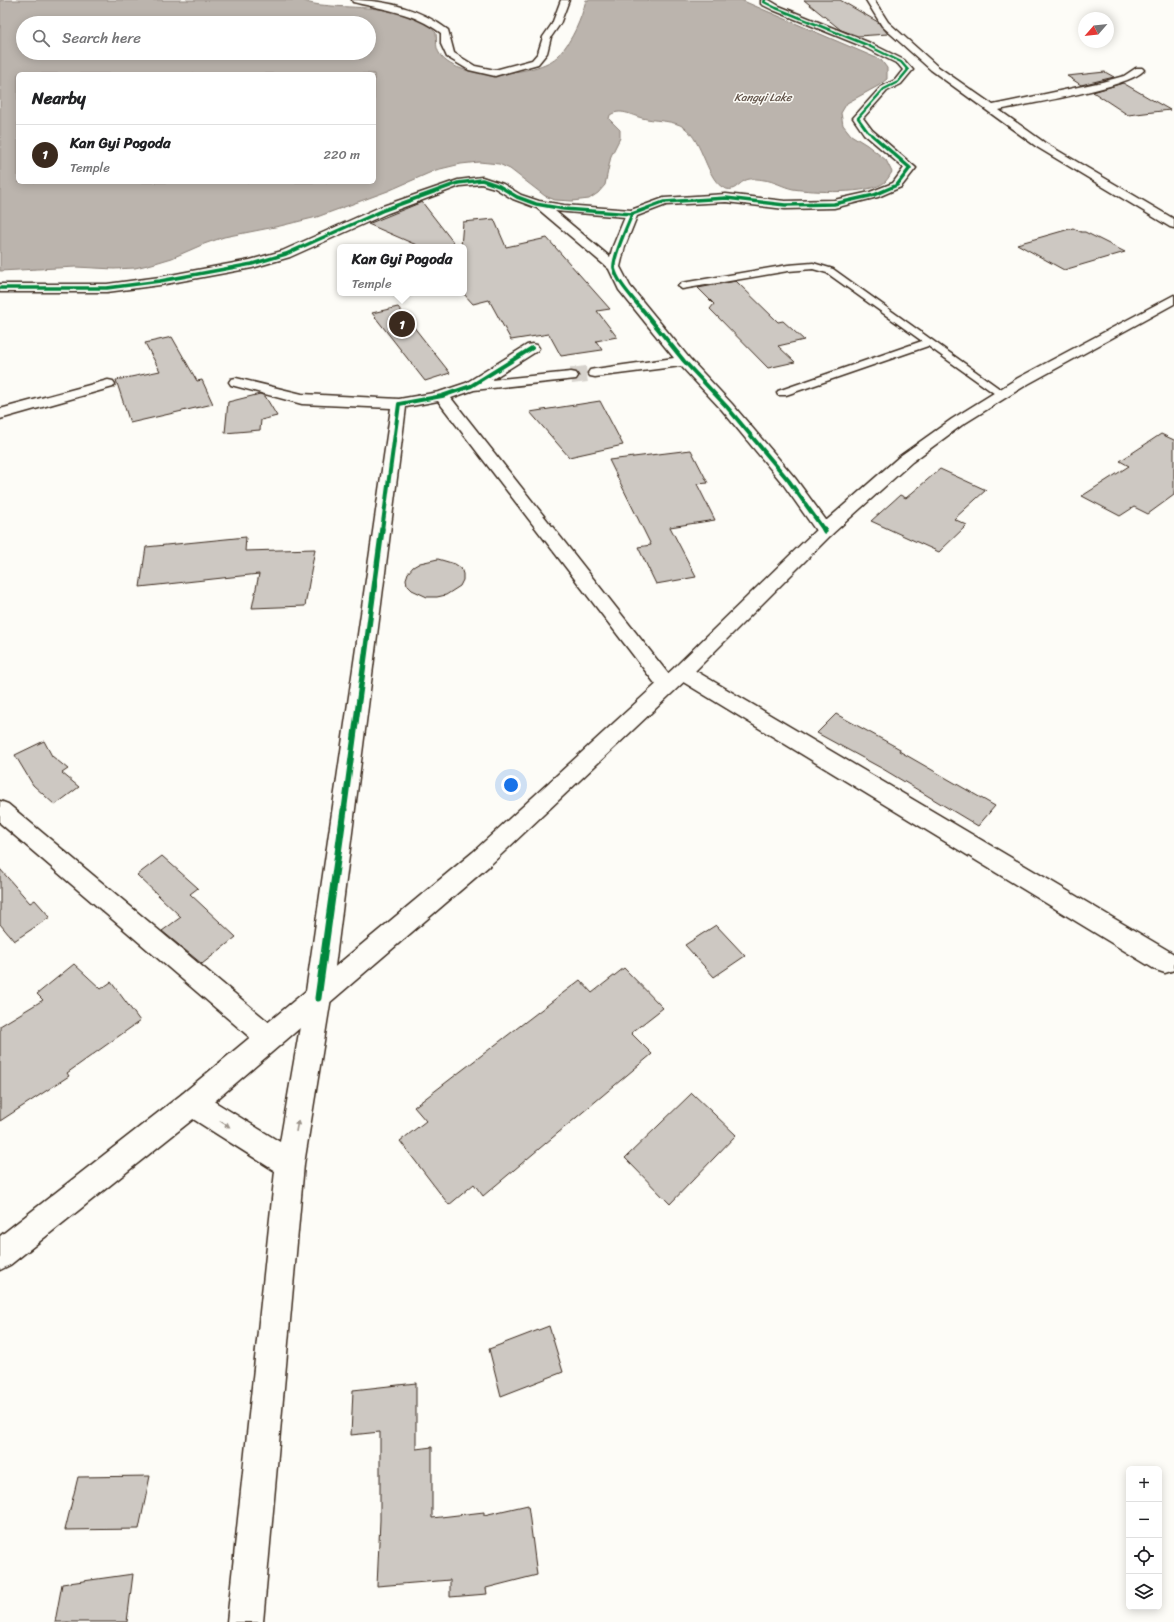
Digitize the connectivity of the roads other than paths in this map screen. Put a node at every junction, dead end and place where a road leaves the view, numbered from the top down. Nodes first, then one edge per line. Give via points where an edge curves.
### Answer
1 (356, 0) edge
2 (565, 0) edge
3 (765, 0) edge
4 (870, 0) edge
5 (1139, 70) dead end
6 (990, 109) junction
7 (541, 205) junction
8 (632, 214) junction
9 (1174, 224) edge
10 (614, 268) junction
11 (682, 286) dead end
12 (0, 288) edge
13 (1174, 299) edge
14 (930, 342) junction
15 (532, 348) dead end
16 (684, 361) junction
17 (595, 373) tunnel mouth
18 (571, 376) tunnel mouth
19 (236, 382) dead end
20 (108, 384) dead end
21 (471, 386) junction
22 (782, 393) dead end
23 (1002, 394) junction
24 (442, 396) junction
25 (399, 404) junction
26 (0, 414) edge
27 (825, 531) junction
28 (674, 678) junction
29 (0, 810) edge
30 (1165, 962) dead end
31 (318, 998) junction
32 (269, 1038) junction
33 (192, 1103) junction
34 (290, 1164) junction
35 (0, 1254) edge
36 (245, 1622) edge

1 - 2 main road via 404,10 432,21 445,32 450,55 472,68 495,73 535,62 542,53
3 - 8 main road via 764,2 776,8 867,44 901,62 908,70 898,82 884,89 858,118 868,132 910,168 898,185 874,195 834,204 785,205 726,198 664,202
4 - 6 main road via 890,29 934,68
5 - 6 main road via 1127,78 1104,85
6 - 9 main road via 1041,145
7 - 8 main road
7 - 10 main road
7 - 12 main road via 516,198 499,186 482,180 470,181 384,210 286,254 252,264 107,288
8 - 10 main road via 619,246
10 - 16 main road via 624,287
11 - 14 lane via 813,266 830,271
13 - 23 main road
14 - 22 lane
14 - 23 lane
15 - 21 main road
16 - 17 main road
16 - 27 main road via 727,407 789,481
18 - 21 main road
19 - 25 main road via 302,400
20 - 26 main road
21 - 24 main road
23 - 27 main road via 957,422 906,459
24 - 25 main road
24 - 28 main road
25 - 31 main road
27 - 28 main road
28 - 30 main road
28 - 31 main road via 481,859
29 - 32 main road
31 - 32 main road
34 -> 31 main road
32 - 33 main road
33 -> 34 main road
33 - 35 main road
34 - 36 main road

